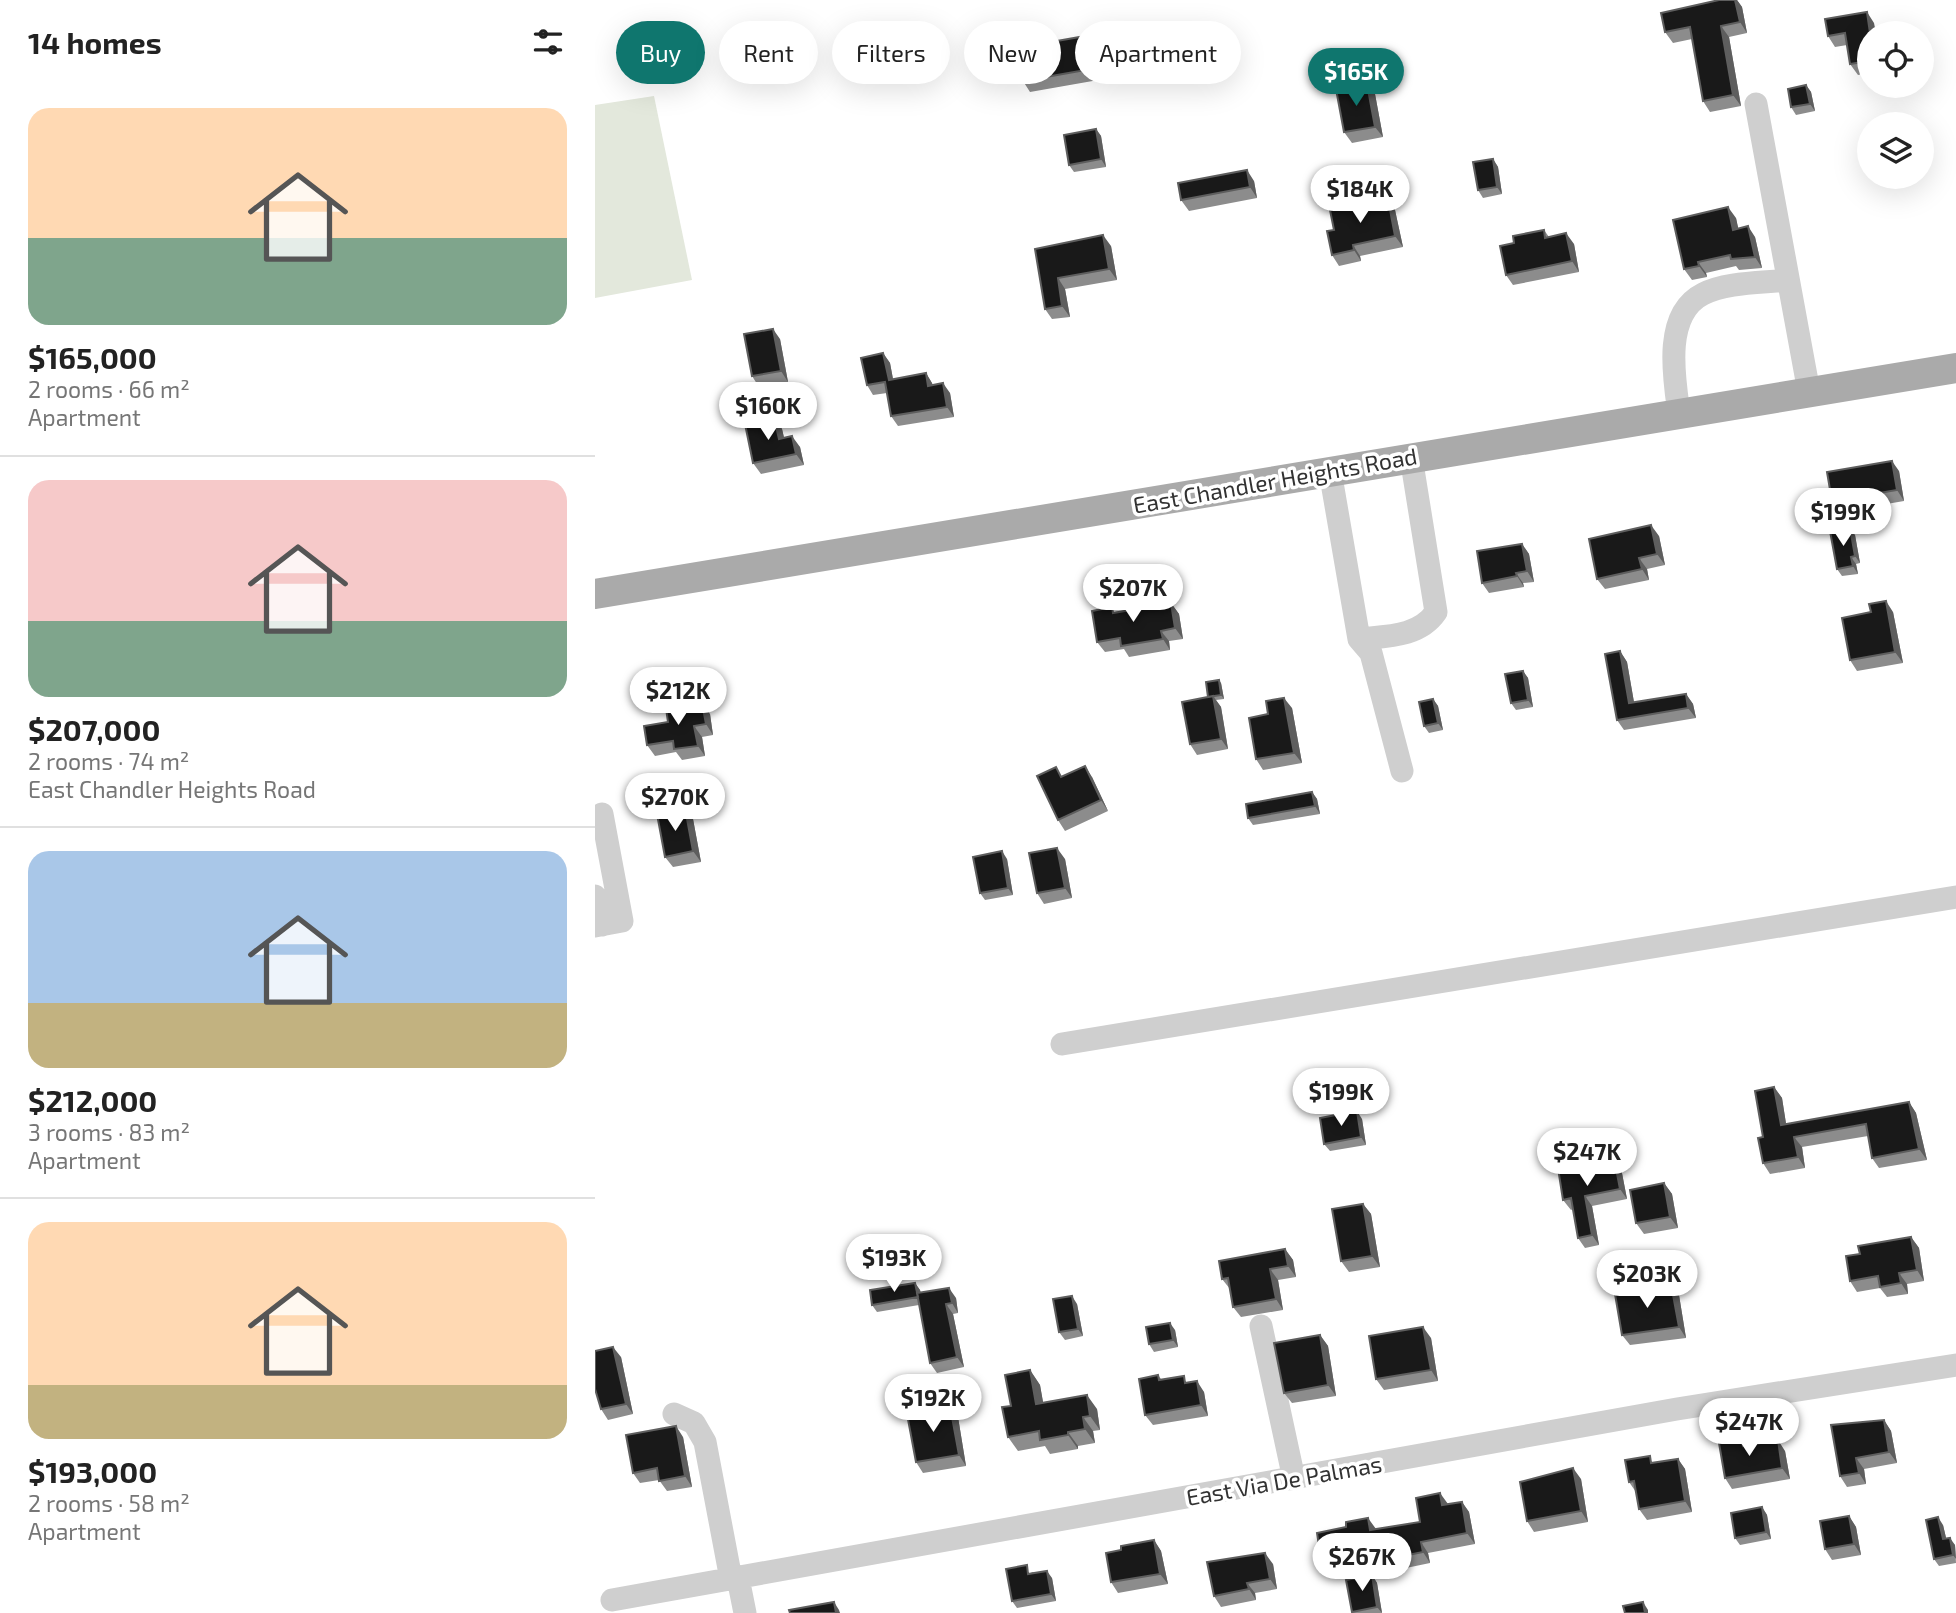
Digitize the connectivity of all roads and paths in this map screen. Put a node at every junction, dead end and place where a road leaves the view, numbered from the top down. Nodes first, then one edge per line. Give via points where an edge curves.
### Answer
1 (1756, 104) dead end
2 (1788, 280) junction
3 (1956, 368) edge
4 (1809, 392) junction
5 (1679, 413) junction
6 (1411, 457) junction
7 (1330, 471) junction
8 (595, 594) edge
9 (1359, 639) junction
10 (1402, 771) dead end
11 (602, 814) dead end
12 (595, 896) edge
13 (1956, 897) edge
14 (598, 926) edge
15 (1062, 1044) dead end
16 (1261, 1325) dead end
17 (1956, 1365) edge
18 (674, 1414) dead end
19 (1294, 1479) junction
20 (734, 1579) junction
21 (612, 1600) dead end
22 (745, 1613) edge

1 - 2 street
2 - 4 street
2 - 5 street via 1712,290 1694,300 1673,348
3 - 4 main road, East Chandler Heights Road
4 - 5 main road, East Chandler Heights Road
5 - 6 main road, East Chandler Heights Road
6 - 7 main road, East Chandler Heights Road
6 - 9 street via 1436,612 1427,625 1407,633
7 - 8 main road, East Chandler Heights Road
7 - 9 street
9 - 10 street via 1371,653
11 - 14 street via 622,921
12 - 14 street
13 - 15 street
16 - 19 street
17 - 19 street, East Via De Palmas via 1678,1409
18 - 20 street via 694,1423 705,1442
19 - 20 street, East Via De Palmas
20 - 21 street, East Via De Palmas
20 - 22 street

